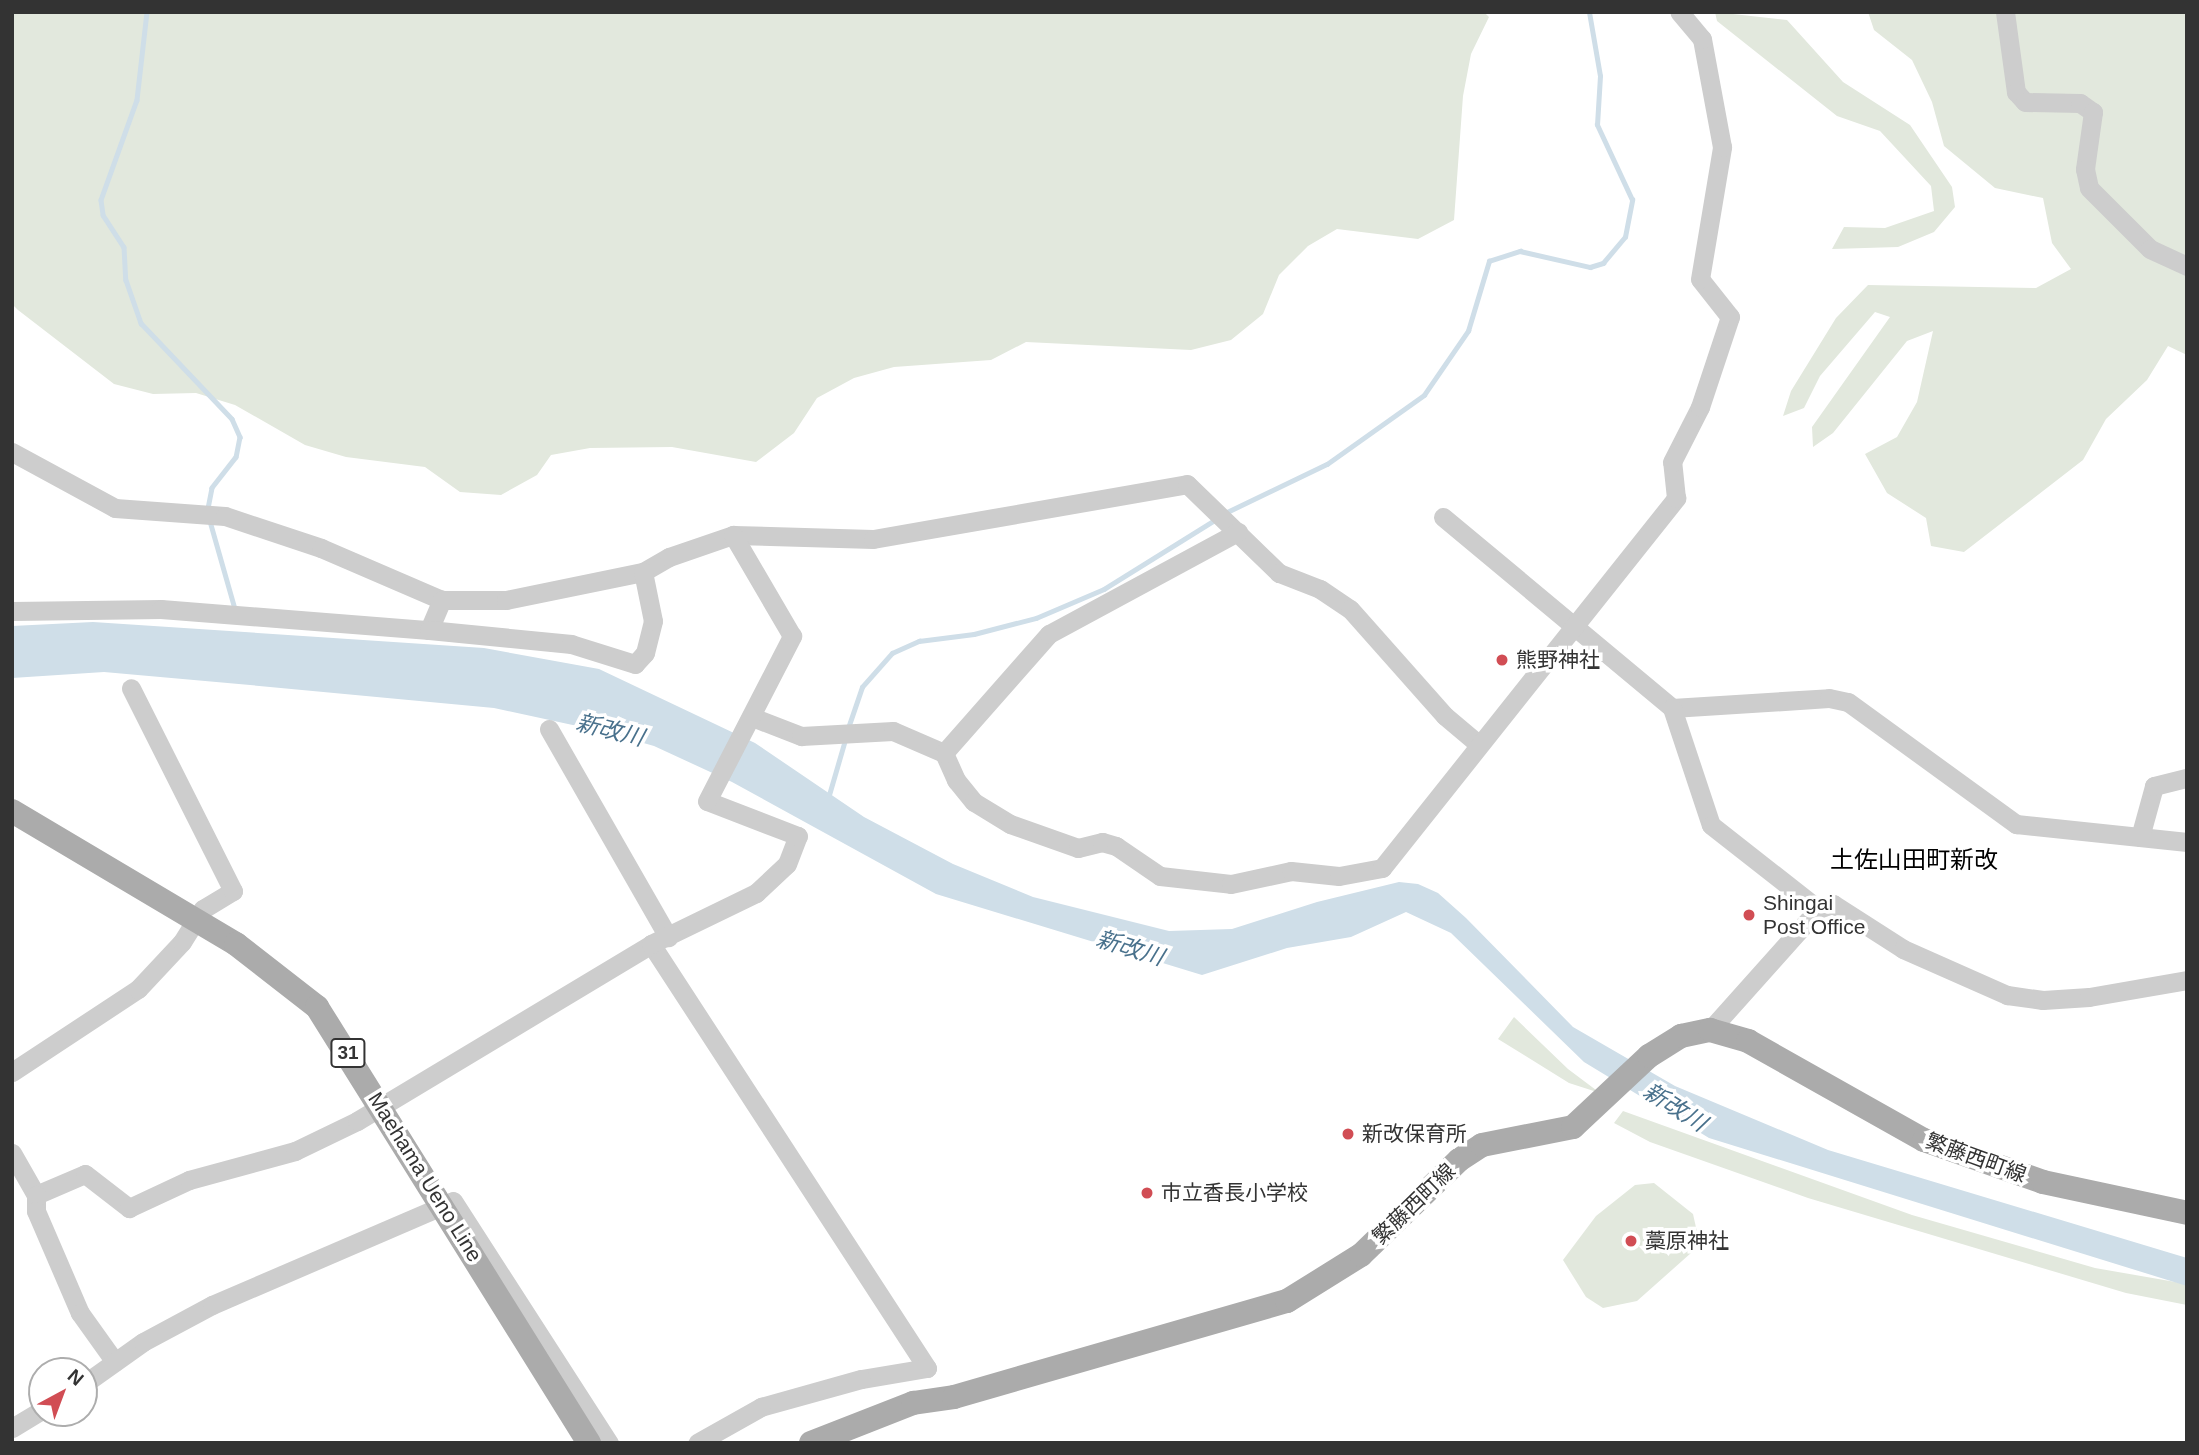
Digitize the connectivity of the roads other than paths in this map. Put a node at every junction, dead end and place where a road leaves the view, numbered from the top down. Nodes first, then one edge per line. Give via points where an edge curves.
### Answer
1 (1679, 12) edge
2 (2005, 12) edge
3 (2187, 266) edge
4 (12, 452) edge
5 (1443, 517) dead end
6 (1238, 532) junction
7 (733, 535) junction
8 (643, 572) junction
9 (442, 600) junction
10 (12, 611) edge
11 (429, 630) junction
12 (1574, 631) junction
13 (131, 688) dead end
14 (1672, 708) junction
15 (752, 717) junction
16 (549, 729) dead end
17 (1476, 743) junction
18 (944, 753) junction
19 (2187, 778) edge
20 (12, 811) edge
21 (2140, 837) junction
22 (2187, 842) edge
23 (1818, 909) junction
24 (195, 918) junction
25 (659, 941) junction
26 (2187, 980) edge
27 (1710, 1030) junction
28 (12, 1072) edge
29 (382, 1106) junction
30 (12, 1153) edge
31 (36, 1195) junction
32 (442, 1205) junction
33 (2187, 1213) edge
34 (115, 1362) junction
35 (98, 1374) edge
36 (28, 1418) edge
37 (12, 1428) edge
38 (12, 1436) edge
39 (19, 1443) edge
40 (589, 1443) edge
41 (608, 1443) edge
42 (697, 1443) edge
43 (811, 1443) edge

1 - 12 street via 1702,39 1722,147 1700,279 1730,317 1704,396 1672,462 1676,498
2 - 3 street via 2016,92 2025,102 2081,103 2093,112 2085,169 2089,188 2150,249
4 - 9 street via 116,508 225,516 321,548
5 - 12 street
6 - 7 street via 1187,484 873,539
6 - 17 street via 1279,573 1320,589 1349,609 1445,716
6 - 18 street via 1049,634
7 - 8 street via 668,557
7 - 15 street via 792,636
8 - 9 street via 506,600
8 - 11 street via 653,621 645,653 635,664 571,645
9 - 11 street
10 - 11 street via 161,608
12 - 14 street
12 - 17 street
13 - 24 street via 233,891
14 - 21 street via 1829,698 1848,702 2016,824
14 - 23 street via 1711,825
15 - 18 street via 801,736 893,731
15 - 25 street via 707,801 799,836 788,864 756,893
16 - 25 street
17 - 18 street via 1382,868 1339,876 1291,871 1231,884 1160,876 1116,846 1102,842 1078,848 1010,824 974,802 956,780
19 - 21 street via 2154,786
20 - 24 main road, Maehama Ueno Line / 31
21 - 22 street
23 - 26 street via 1840,906 1903,949 2026,999 2089,997
23 - 27 street
24 - 28 street via 182,942 138,989
24 - 29 main road, Maehama Ueno Line / 31 via 285,977 317,1007
25 - 29 street
25 - 42 street via 927,1368 861,1379 761,1407
27 - 33 main road, 繁藤西町線 via 1748,1041 1924,1140 2043,1182
27 - 43 main road, 繁藤西町線 via 1681,1036 1649,1056 1593,1109 1561,1132 1482,1145 1459,1160 1361,1255 1287,1301 954,1397 913,1403
29 - 31 street via 295,1151 189,1180 129,1208 85,1174
29 - 32 main road, Maehama Ueno Line / 31
30 - 31 street
31 - 34 street via 36,1211 80,1313
32 - 34 street via 212,1305
32 - 40 main road, Maehama Ueno Line / 31
32 - 41 street via 453,1201
34 - 35 street
36 - 37 street
38 - 39 street

